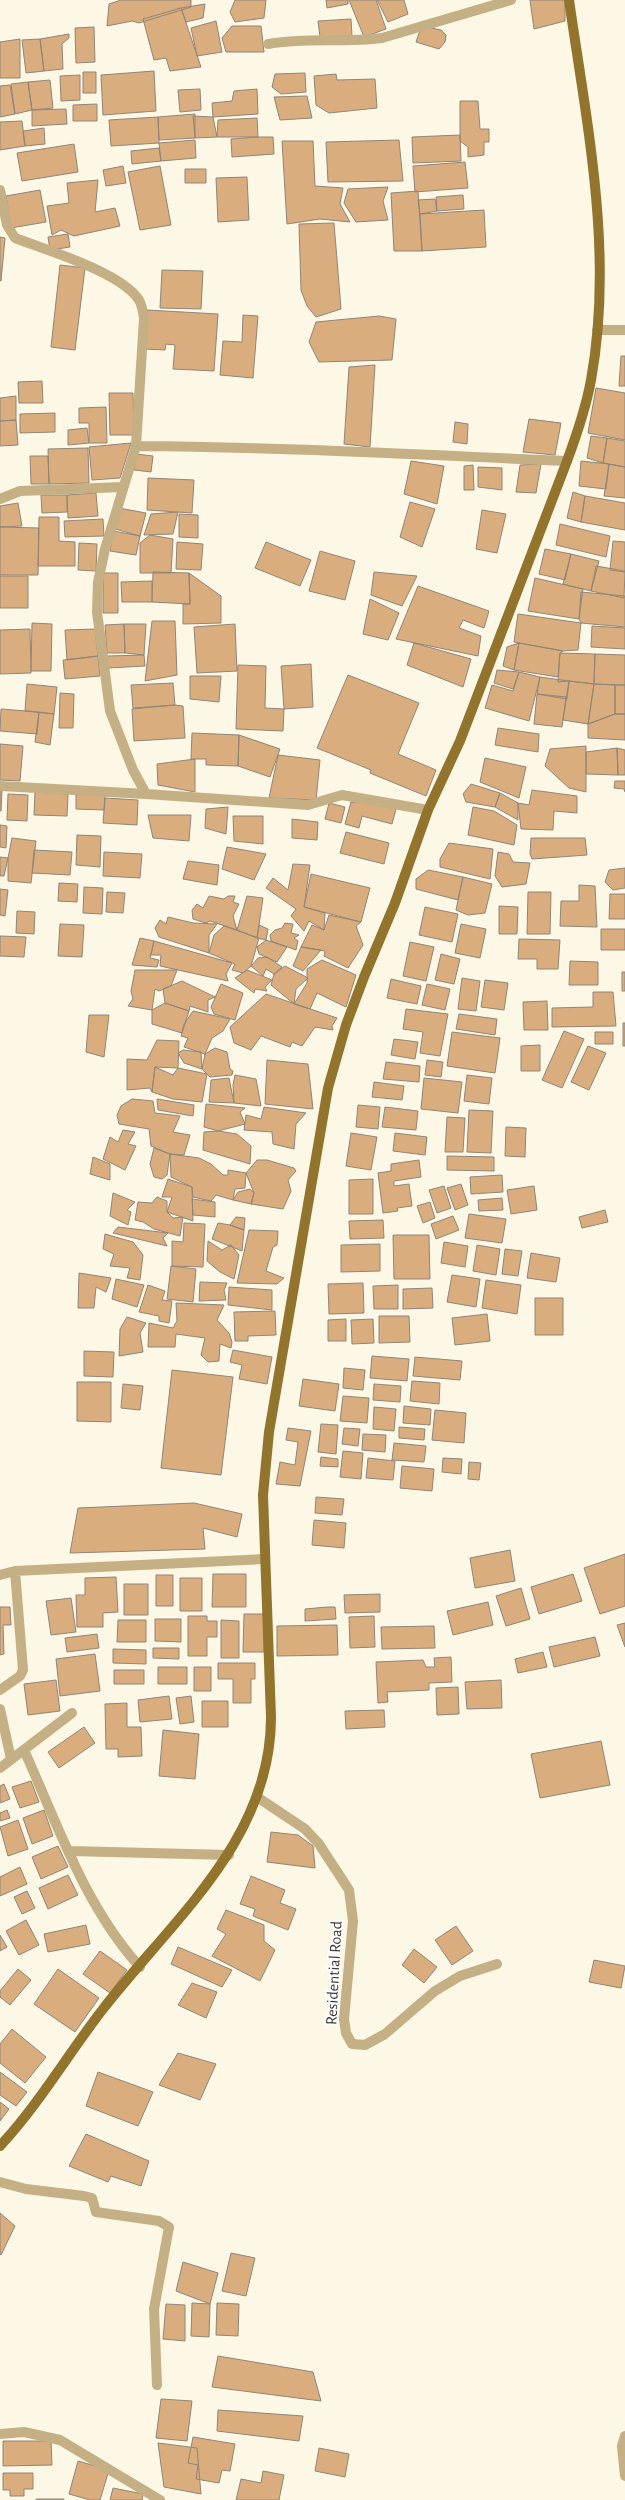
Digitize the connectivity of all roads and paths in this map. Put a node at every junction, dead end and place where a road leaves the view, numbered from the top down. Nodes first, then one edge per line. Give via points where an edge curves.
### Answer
1 (511, 0) edge
2 (570, 0) edge
3 (268, 44) dead end
4 (0, 190) edge
5 (597, 330) junction
6 (625, 330) edge
7 (136, 446) junction
8 (567, 461) junction
9 (123, 487) junction
10 (0, 499) edge
11 (0, 786) edge
12 (146, 794) junction
13 (428, 810) junction
14 (264, 1559) junction
15 (15, 1571) junction
16 (0, 1575) edge
17 (0, 1690) edge
18 (0, 1709) edge
19 (72, 1714) dead end
20 (24, 1750) junction
21 (11, 1759) junction
22 (0, 1768) edge
23 (256, 1797) junction
24 (70, 1851) junction
25 (229, 1855) junction
26 (497, 1964) dead end
27 (140, 1967) junction
28 (0, 2146) edge
29 (0, 2182) edge
30 (157, 2385) dead end
31 (0, 2434) edge
32 (625, 2436) edge
33 (625, 2476) edge
34 (160, 2500) edge

1 - 3 street via 382,38 362,41 294,40
2 - 5 main road via 598,212
4 - 7 street via 7,225 15,238 84,265 123,284 139,300 144,318
5 - 6 street
5 - 8 main road via 591,379 582,417
7 - 8 street via 268,447 353,453
7 - 9 street
8 - 13 main road via 460,741
9 - 10 street via 20,491
9 - 12 street via 98,582 97,612 110,711 133,770
11 - 12 street
12 - 13 street via 308,805 342,795
13 - 14 main road via 346,1025 328,1088 269,1432 263,1495
14 - 15 street
14 - 23 main road via 271,1728 264,1775
15 - 16 street
15 - 17 street via 23,1670 20,1676
18 - 21 street
19 - 20 street
20 - 21 street
20 - 24 street
21 - 22 street
23 - 25 main road
23 - 26 street, Residential Road via 306,1829 349,1890 353,1921 344,2019 346,2033 352,2044 365,2045 385,2034 435,1991 460,1976
24 - 25 street
24 - 27 street via 103,1919 120,1945
25 - 27 main road
27 - 28 main road via 105,2007 41,2098
29 - 30 street via 26,2189 92,2198 96,2212 159,2221 170,2227 154,2309
31 - 34 street via 24,2432 60,2440
32 - 33 street via 622,2446

